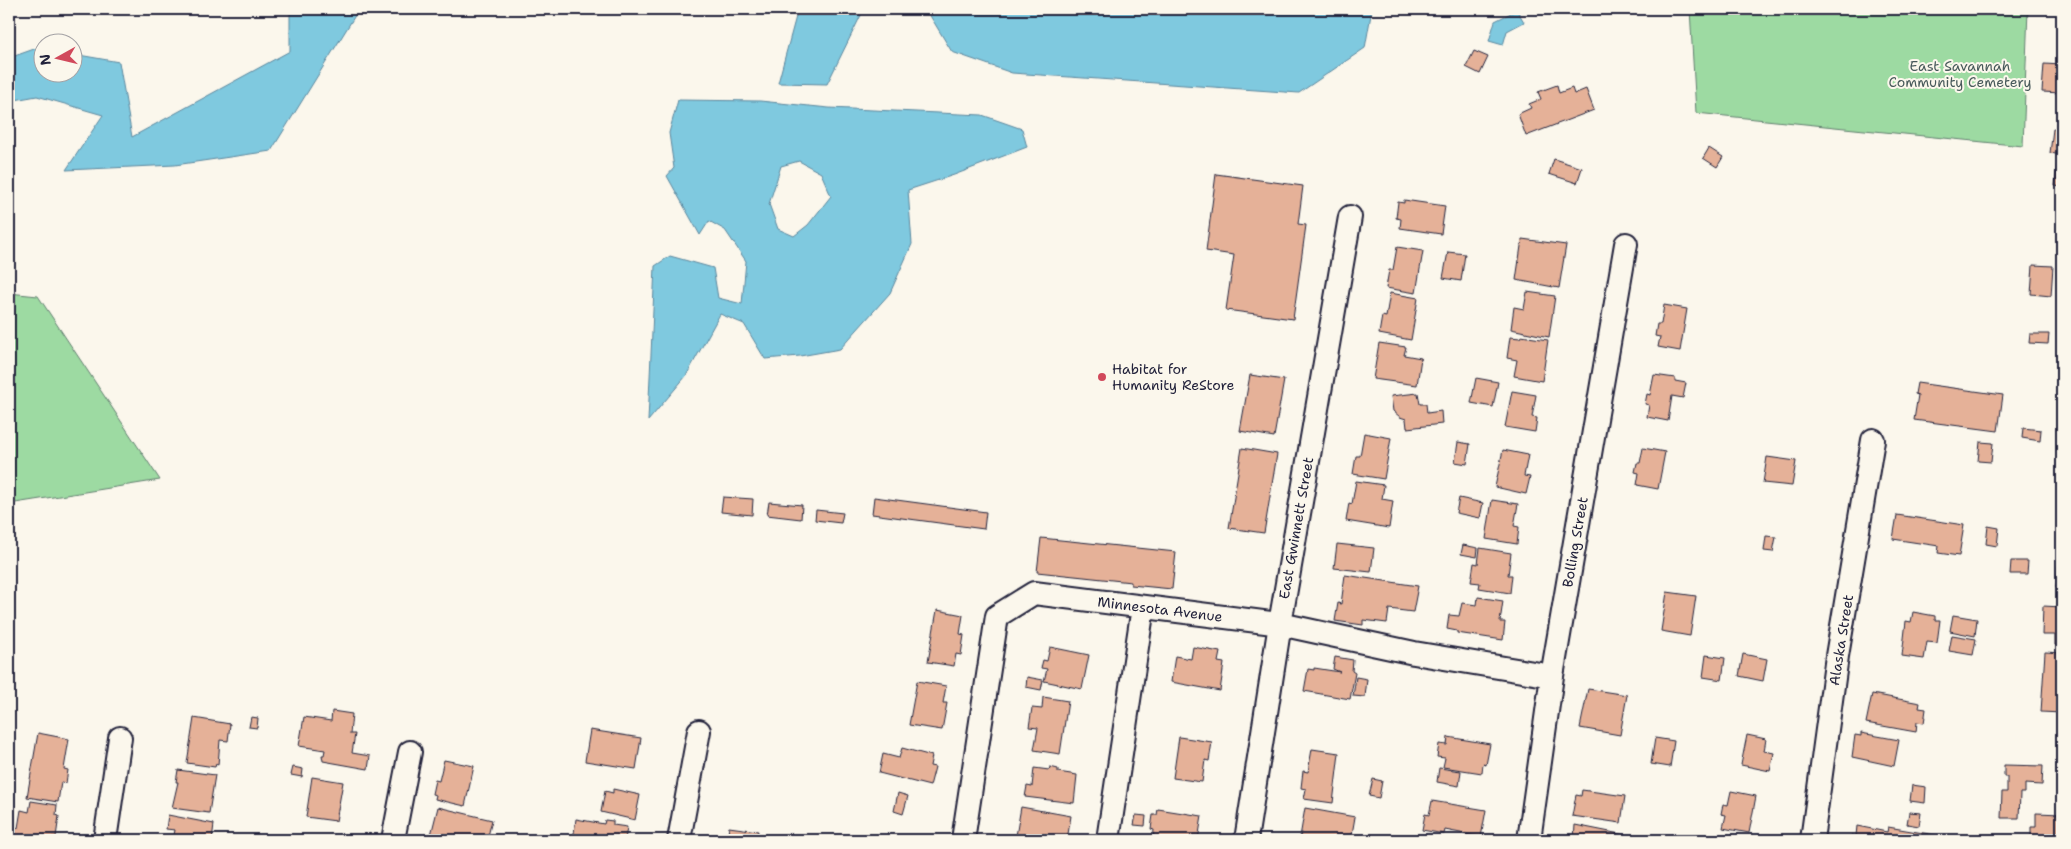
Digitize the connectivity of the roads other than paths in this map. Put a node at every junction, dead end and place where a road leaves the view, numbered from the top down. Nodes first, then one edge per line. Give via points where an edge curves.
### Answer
1 (1350, 217) dead end
2 (1626, 244) dead end
3 (1873, 440) dead end
4 (1143, 607) junction
5 (1280, 624) junction
6 (1552, 676) junction
7 (698, 731) dead end
8 (120, 738) dead end
9 (410, 752) dead end
10 (105, 840) edge
11 (393, 840) edge
12 (679, 840) edge
13 (962, 840) edge
14 (1108, 840) edge
15 (1246, 840) edge
16 (1529, 840) edge
17 (1812, 840) edge

1 - 5 street, East Gwinnett Street
2 - 6 street, Bolling Street
3 - 17 street, Alaska Street via 1837,656
4 - 5 street, Minnesota Avenue
4 - 13 street, Minnesota Avenue via 1034,593 998,616
4 - 14 street
5 - 6 street, Minnesota Avenue via 1414,653
5 - 15 street, East Gwinnett Street
6 - 16 street, Bolling Street
7 - 12 street
8 - 10 street
9 - 11 street

